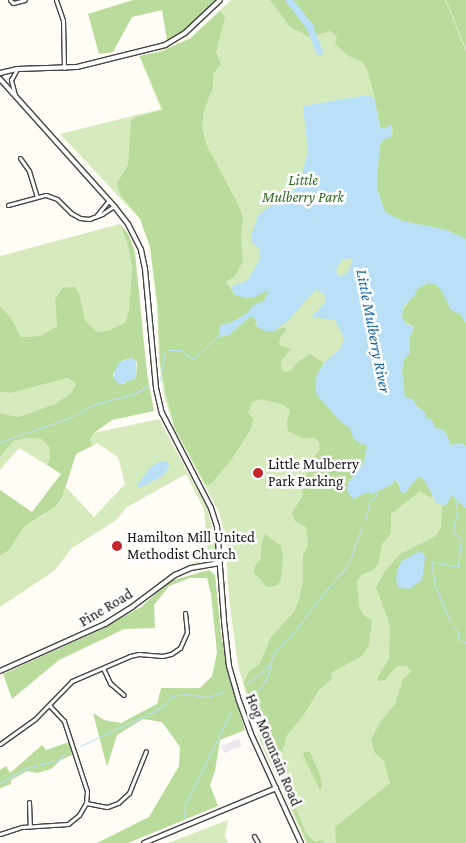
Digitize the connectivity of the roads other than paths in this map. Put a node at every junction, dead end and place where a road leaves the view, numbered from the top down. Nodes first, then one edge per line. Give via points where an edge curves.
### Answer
1 (10, 0) edge
2 (25, 0) edge
3 (56, 0) edge
4 (220, 0) edge
5 (64, 68) junction
6 (17, 69) junction
7 (0, 73) edge
8 (0, 79) edge
9 (15, 95) junction
10 (20, 158) dead end
11 (37, 197) junction
12 (109, 200) junction
13 (8, 206) dead end
14 (114, 206) junction
15 (97, 215) junction
16 (220, 563) junction
17 (185, 613) dead end
18 (103, 668) junction
19 (0, 671) edge
20 (124, 695) dead end
21 (49, 705) junction
22 (0, 744) edge
23 (146, 751) dead end
24 (276, 788) junction
25 (29, 802) dead end
26 (86, 803) junction
27 (30, 826) junction
28 (0, 834) edge
29 (254, 836) dead end
30 (144, 843) edge
31 (258, 843) edge
32 (301, 843) edge

1 - 2 street via 13,3
3 - 5 street via 63,20
4 - 5 street via 176,40
5 - 6 street
6 - 7 street
6 - 9 street via 11,80
8 - 9 street, Hog Mountain Road
9 - 12 street, Hog Mountain Road
10 - 11 street via 29,171
11 - 13 street
11 - 15 street via 46,195 57,199 80,218
12 - 14 street, Hog Mountain Road
12 - 15 street
14 - 15 street
14 - 16 street, Hog Mountain Road via 128,224 143,259 155,378 162,413 211,508 217,527
16 - 19 street, Pine Road via 191,568 175,575 105,624
16 - 24 street, Hog Mountain Road via 230,666 244,717
17 - 18 street via 186,632 180,648 162,656 140,654
18 - 20 street via 110,683
18 - 21 street via 72,681
21 - 22 street
21 - 26 street via 64,721 87,791
23 - 26 street via 129,793 118,803 107,806
24 - 30 street
24 - 32 street, Hog Mountain Road
25 - 27 street
26 - 27 street via 68,824
27 - 28 street
29 - 31 street

